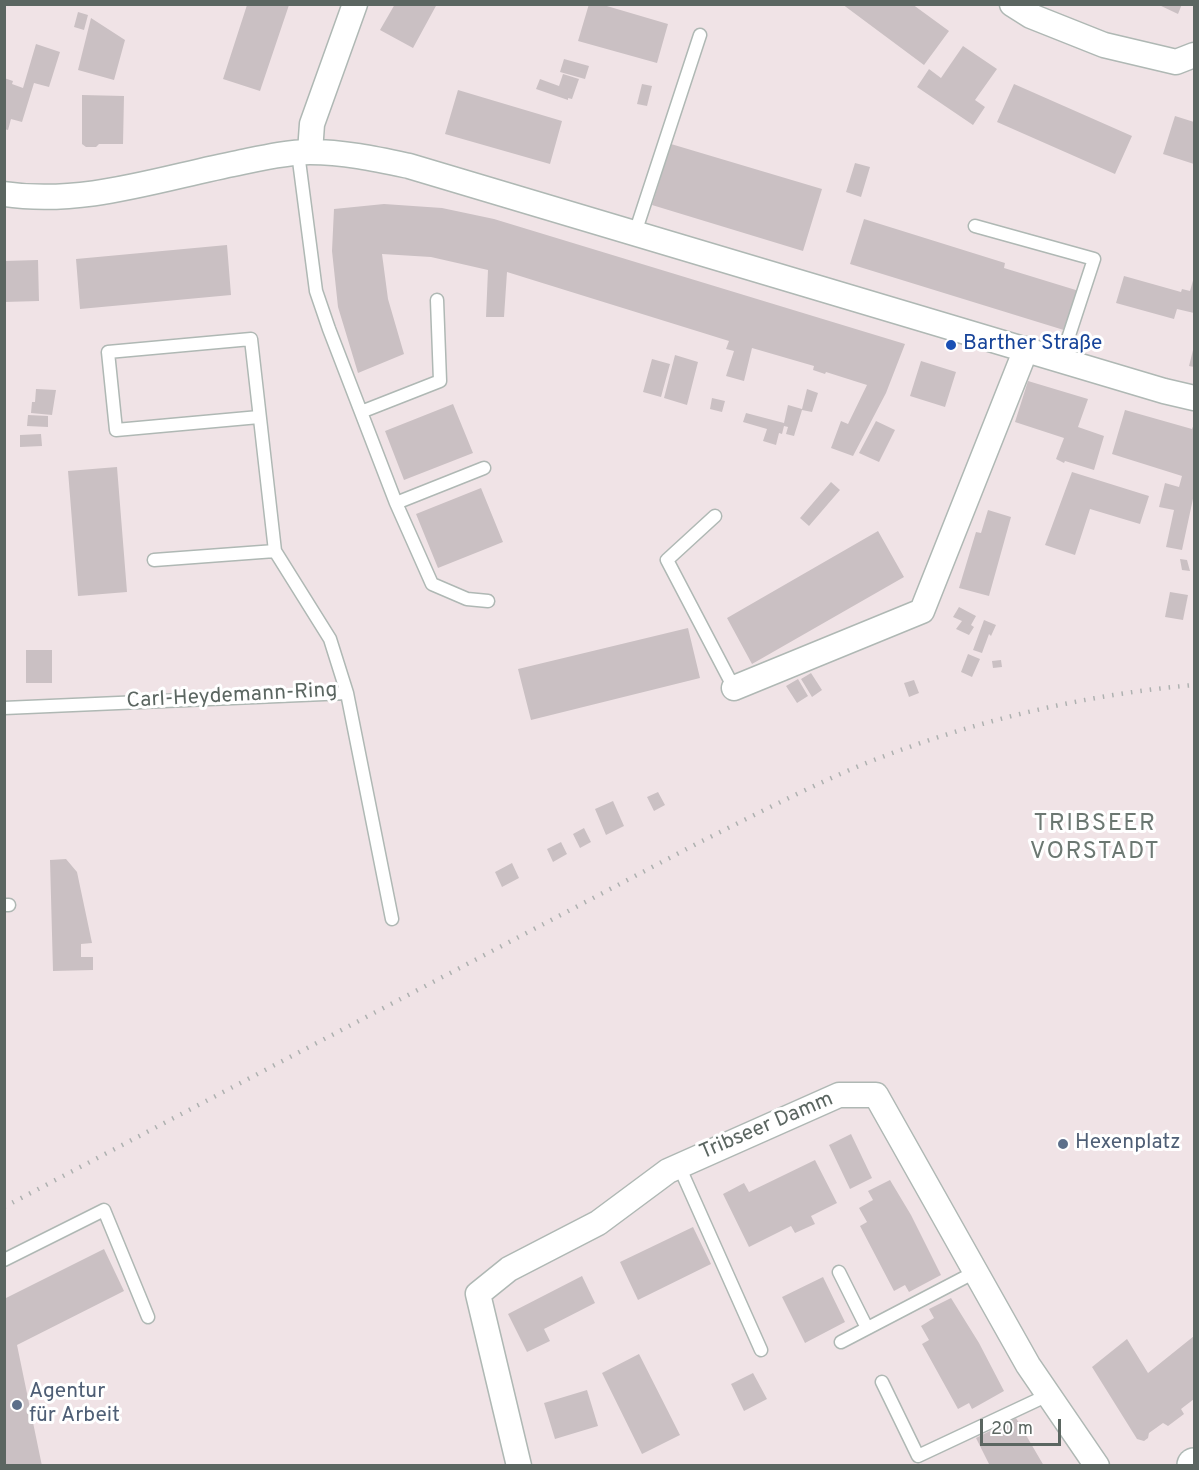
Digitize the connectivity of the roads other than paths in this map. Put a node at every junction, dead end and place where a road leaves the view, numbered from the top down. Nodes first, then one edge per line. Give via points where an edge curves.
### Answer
1 (355, 4) edge
2 (1011, 4) edge
3 (700, 35) dead end
4 (1188, 62) edge
5 (304, 152) junction
6 (4, 194) edge
7 (975, 226) dead end
8 (635, 233) junction
9 (437, 300) dead end
10 (1026, 349) junction
11 (1061, 360) junction
12 (1194, 398) edge
13 (361, 412) junction
14 (259, 417) junction
15 (484, 468) dead end
16 (396, 502) junction
17 (715, 516) dead end
18 (275, 551) junction
19 (154, 560) dead end
20 (488, 601) dead end
21 (734, 688) joint
22 (347, 693) junction
23 (4, 708) edge
24 (392, 919) dead end
25 (679, 1166) junction
26 (4, 1260) edge
27 (976, 1271) junction
28 (839, 1272) dead end
29 (148, 1317) dead end
30 (867, 1329) junction
31 (841, 1342) dead end
32 (761, 1350) dead end
33 (882, 1382) dead end
34 (1048, 1395) junction
35 (519, 1466) edge
36 (1097, 1466) edge

1 - 5 street
2 - 4 street via 1104,45
3 - 8 lane
5 - 6 street via 87,195
5 - 8 street via 359,155 409,166
5 - 13 lane via 316,291
7 - 11 lane via 1094,259
8 - 10 street
9 - 13 lane via 440,381
10 - 11 street
10 - 21 street via 922,611
11 - 12 street
13 - 16 lane
14 - 14 lane, Carl-Heydemann-Ring via 251,339 108,352 116,430
14 - 18 lane, Carl-Heydemann-Ring
15 - 16 lane
16 - 20 lane via 432,584 467,599
17 - 21 lane via 667,560
18 - 19 lane
18 - 22 lane, Carl-Heydemann-Ring via 330,639
22 - 23 lane, Carl-Heydemann-Ring
22 - 24 lane
25 - 27 street, Tribseer Damm via 838,1095 876,1095
25 - 32 lane
25 - 35 street, Tribseer Damm via 598,1223 509,1269 478,1294
26 - 29 lane via 104,1210
27 - 30 lane
27 - 34 street, Tribseer Damm
28 - 30 lane
30 - 31 lane
33 - 34 lane via 918,1456
34 - 36 street, Tribseer Damm

